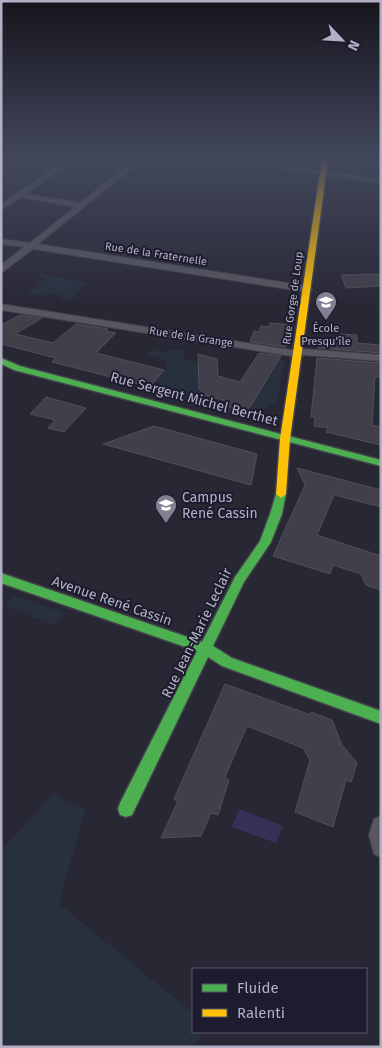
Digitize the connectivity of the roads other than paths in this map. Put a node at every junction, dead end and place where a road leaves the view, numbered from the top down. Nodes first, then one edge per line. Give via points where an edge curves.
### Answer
1 (78, 209) edge
2 (317, 209) edge
3 (1, 241) edge
4 (31, 246) junction
5 (1, 270) edge
6 (307, 289) junction
7 (1, 306) edge
8 (298, 353) junction
9 (381, 358) edge
10 (1, 361) edge
11 (285, 439) junction
12 (381, 463) edge
13 (1, 578) edge
14 (206, 649) junction
15 (381, 718) edge
16 (126, 809) dead end
17 (381, 826) edge
18 (381, 847) edge

1 - 4 street
2 - 6 street, Rue Gorge de Loup
3 - 4 street, Rue de la Fraternelle
4 - 5 street
4 - 6 street, Rue de la Fraternelle
6 - 8 street, Rue Gorge de Loup
7 - 8 street, Rue de la Grange
8 - 9 street, Rue de la Grange
8 - 11 street, Rue Gorge de Loup
10 - 11 street, Rue Sergent Michel Berthet via 17,368
11 - 12 street, Rue Sergent Michel Berthet
11 - 14 street, Rue Jean-Marie Leclair via 285,463 274,520 257,556 239,580
13 - 14 street, Avenue René Cassin
14 - 15 street, Avenue René Cassin via 227,662
14 - 16 street, Rue Jean-Marie Leclair
17 - 18 street

